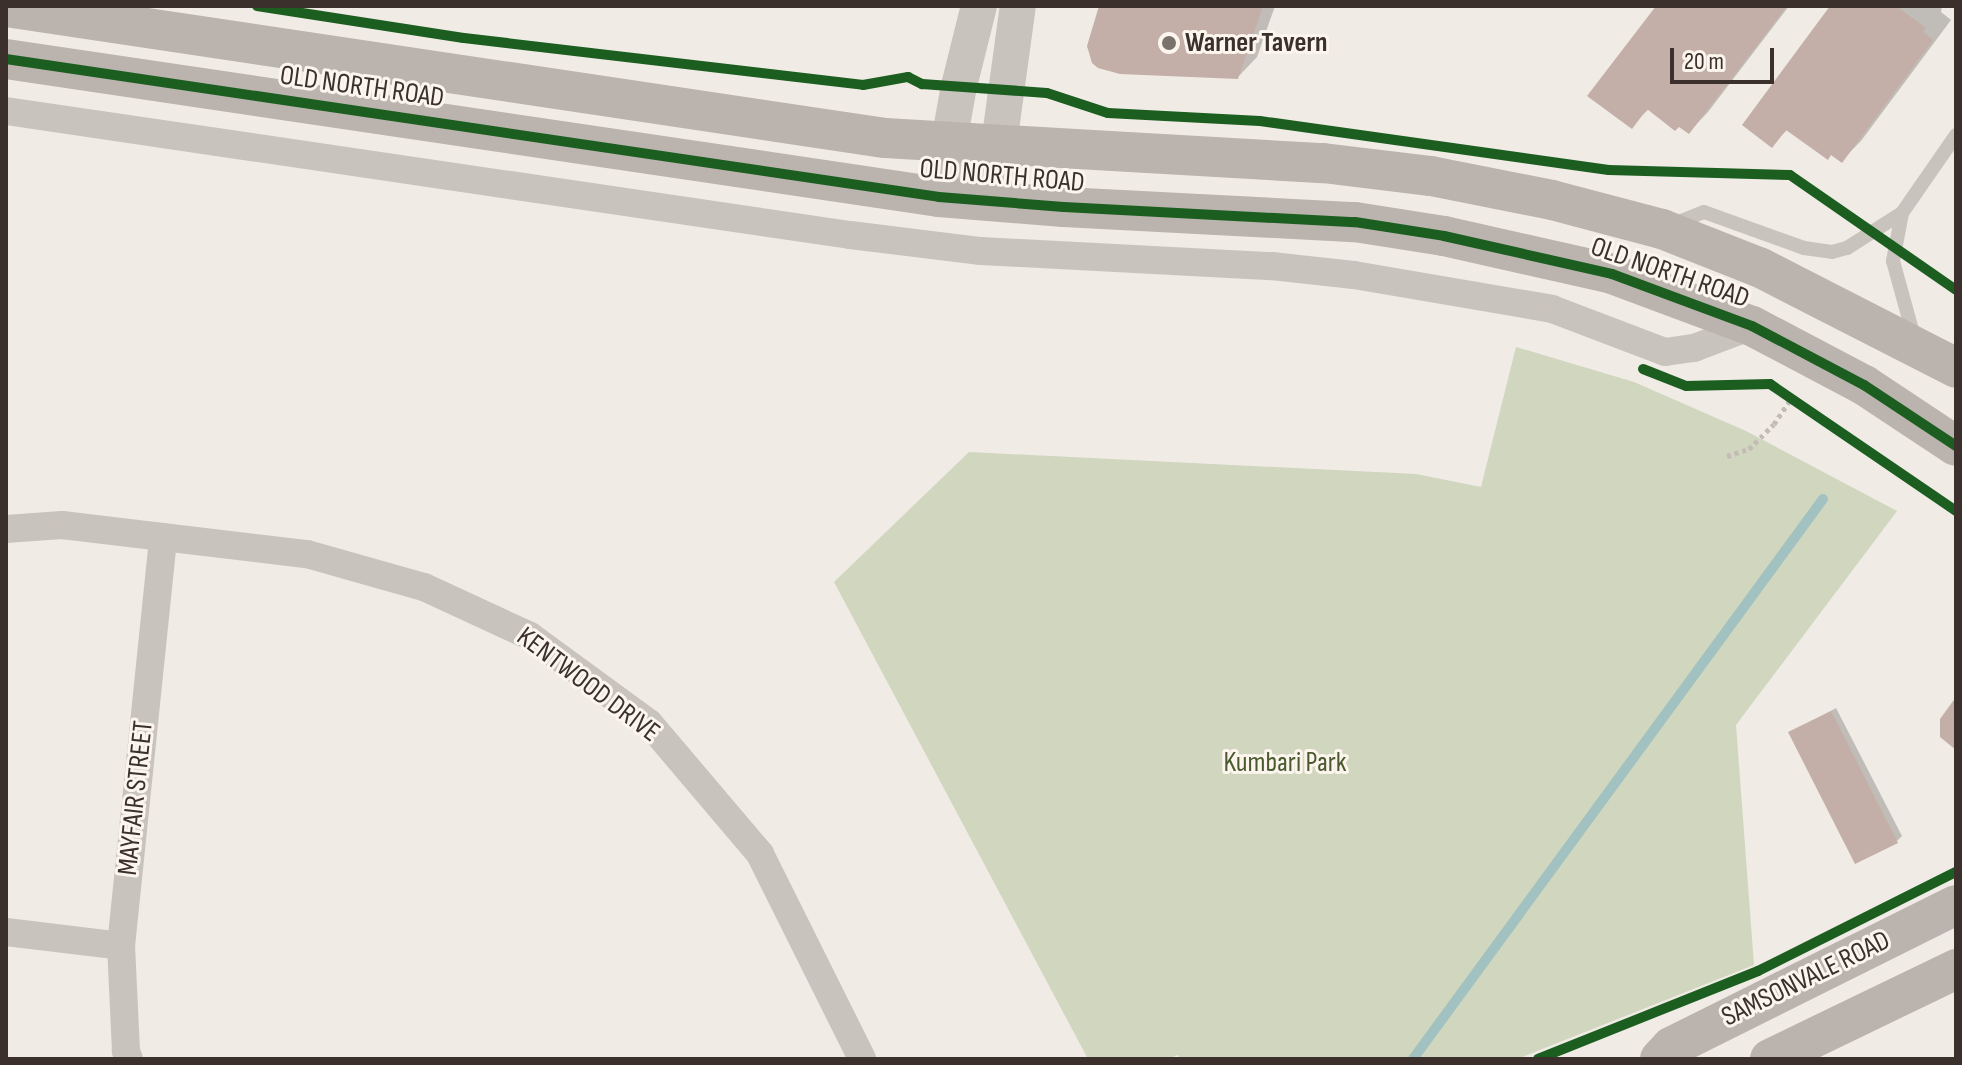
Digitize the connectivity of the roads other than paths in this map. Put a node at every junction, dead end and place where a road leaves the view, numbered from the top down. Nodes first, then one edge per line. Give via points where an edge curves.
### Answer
1 (979, 6) edge
2 (1018, 6) edge
3 (6, 7) edge
4 (6, 59) edge
5 (6, 111) edge
6 (1956, 135) edge
7 (950, 142) junction
8 (997, 146) junction
9 (939, 197) junction
10 (991, 202) junction
11 (1902, 213) junction
12 (1662, 229) junction
13 (1752, 326) junction
14 (1918, 346) junction
15 (1956, 368) edge
16 (1956, 446) edge
17 (6, 529) edge
18 (163, 537) junction
19 (1956, 905) edge
20 (6, 932) edge
21 (121, 946) junction
22 (1956, 969) edge
23 (129, 1059) edge
24 (862, 1059) edge
25 (1660, 1059) edge
26 (1770, 1059) edge

1 - 7 street
2 - 8 street
3 - 7 main road, OLD NORTH ROAD via 885,138
4 - 9 main road, OLD NORTH ROAD
5 - 13 street, OLD NORTH ROAD via 981,251 1272,266 1400,281 1552,309 1665,352 1694,348
6 - 11 lane
7 - 8 main road, OLD NORTH ROAD
7 - 9 street
8 - 10 street
8 - 12 main road, OLD NORTH ROAD via 1354,166 1515,192
9 - 10 main road, OLD NORTH ROAD
10 - 13 main road, OLD NORTH ROAD via 1355,222 1444,236 1612,274
11 - 12 lane via 1861,241 1832,252 1804,248 1704,212
11 - 14 lane via 1893,261
12 - 14 main road, OLD NORTH ROAD via 1761,268
13 - 16 main road, OLD NORTH ROAD via 1864,385
14 - 15 main road, OLD NORTH ROAD
17 - 18 street, KENTWOOD DRIVE via 62,525
18 - 21 street, MAYFAIR STREET
18 - 24 street, KENTWOOD DRIVE via 307,554 424,587 530,636 649,723 760,854
19 - 25 main road, SAMSONVALE ROAD via 1671,1047
20 - 21 street
21 - 23 street, MAYFAIR STREET
22 - 26 main road, SAMSONVALE ROAD

